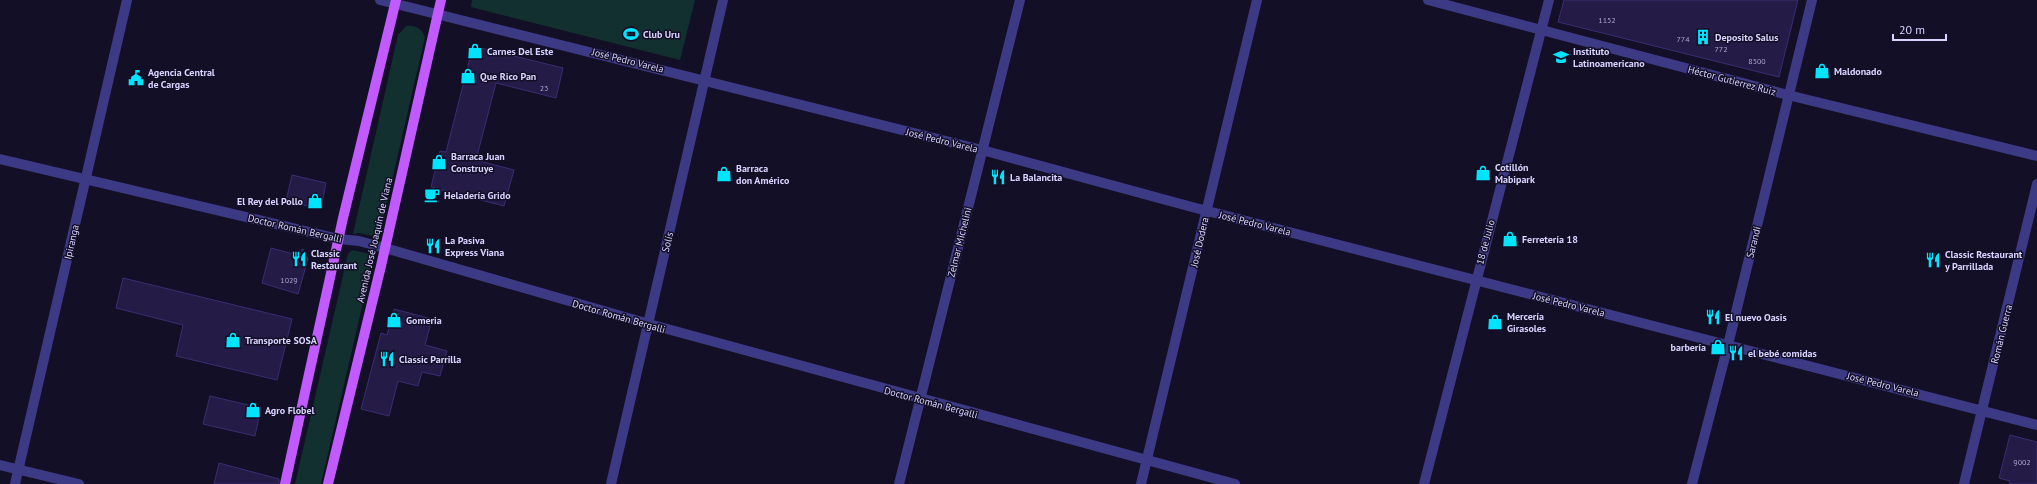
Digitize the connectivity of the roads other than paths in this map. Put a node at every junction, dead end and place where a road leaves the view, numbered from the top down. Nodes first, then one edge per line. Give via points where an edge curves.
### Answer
1 (127, 0) edge
2 (380, 0) edge
3 (441, 0) edge
4 (723, 0) edge
5 (1020, 0) edge
6 (1256, 0) edge
7 (1428, 0) edge
8 (1549, 0) edge
9 (1812, 0) edge
10 (396, 2) edge
11 (438, 14) junction
12 (1542, 30) junction
13 (704, 79) junction
14 (1788, 96) junction
15 (982, 150) junction
16 (2037, 156) edge
17 (0, 159) edge
18 (85, 180) junction
19 (2037, 184) edge
20 (1206, 210) junction
21 (338, 239) junction
22 (385, 248) junction
23 (1476, 280) junction
24 (649, 324) junction
25 (1728, 345) junction
26 (920, 399) junction
27 (1982, 410) junction
28 (2037, 425) edge
29 (1148, 459) junction
30 (0, 465) edge
31 (19, 470) junction
32 (15, 484) edge
33 (79, 484) edge
34 (285, 484) edge
35 (328, 484) edge
36 (610, 484) edge
37 (899, 484) edge
38 (1141, 484) edge
39 (1235, 484) edge
40 (1424, 484) edge
41 (1692, 484) edge
42 (1964, 484) edge

1 - 18 street, Ipiranga
2 - 10 street, José Pedro Varela
3 - 11 main road, Avenida José Joaquín de Viana
4 - 13 street, Solís
5 - 15 street, Zelmar Michelini
6 - 20 street, José Dodera
7 - 12 street, Héctor Gutierrez Ruiz
8 - 12 street, 18 de Julio
9 - 14 street, Sarandí
10 - 11 street, José Pedro Varela
10 - 21 main road
11 - 13 street, José Pedro Varela
11 - 22 main road, Avenida José Joaquín de Viana
12 - 14 street, Héctor Gutierrez Ruiz
12 - 23 street, 18 de Julio
13 - 15 street, José Pedro Varela
13 - 24 street, Solís
14 - 16 street, Héctor Gutierrez Ruiz
14 - 25 street, Sarandí
15 - 20 street, José Pedro Varela
15 - 26 street, Zelmar Michelini
17 - 18 street, Doctor Román Bergalli
18 - 21 street, Doctor Román Bergalli
18 - 31 street, Ipiranga
19 - 27 street, Román Guerra
20 - 23 street, José Pedro Varela
20 - 29 street, José Dodera
21 - 22 street, Doctor Román Bergalli
21 - 34 main road
22 - 24 street, Doctor Román Bergalli
22 - 35 main road, Avenida José Joaquín de Viana
23 - 25 street, José Pedro Varela
23 - 40 street, 18 de Julio
24 - 26 street, Doctor Román Bergalli
24 - 36 street, Solís
25 - 27 street, José Pedro Varela
25 - 41 street, Sarandí
26 - 29 street, Doctor Román Bergalli
26 - 37 street, Zelmar Michelini
27 - 28 street, José Pedro Varela
27 - 42 street, Román Guerra
29 - 38 street, José Dodera
29 - 39 street, Doctor Román Bergalli
30 - 31 street
31 - 32 street, Ipiranga
31 - 33 street

